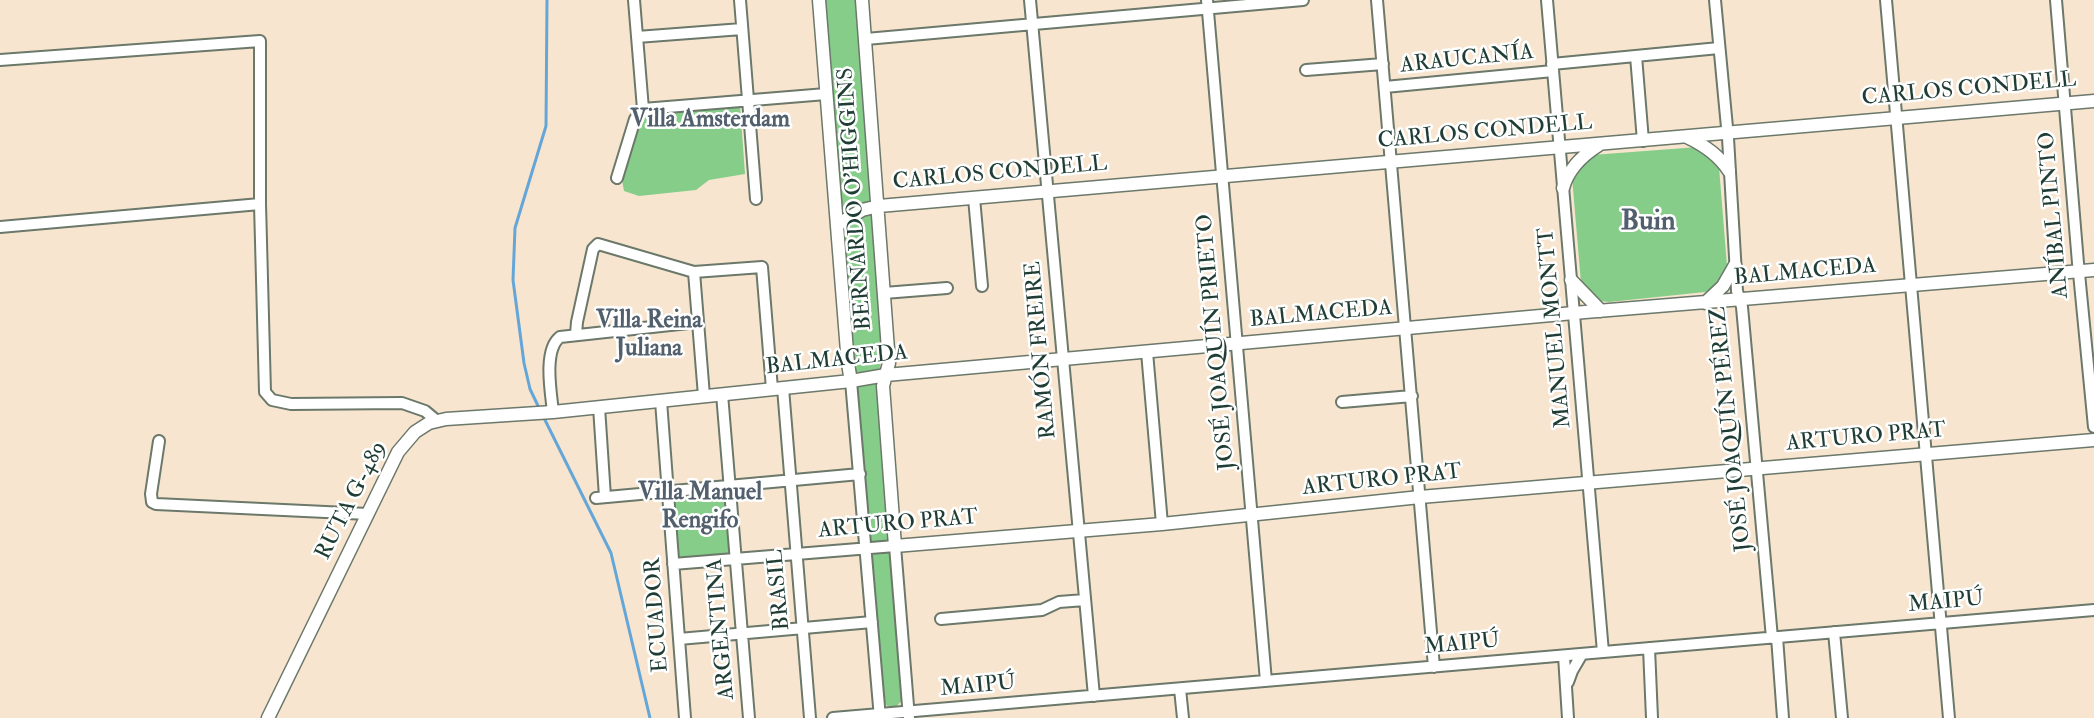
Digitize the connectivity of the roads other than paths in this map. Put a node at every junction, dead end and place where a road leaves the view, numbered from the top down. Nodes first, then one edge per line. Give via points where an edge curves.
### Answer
1 (634, 0) edge
2 (740, 0) edge
3 (819, 0) edge
4 (862, 0) edge
5 (1030, 0) edge
6 (1303, 0) edge
7 (1377, 0) edge
8 (1547, 0) edge
9 (1715, 0) edge
10 (1886, 0) edge
11 (2056, 0) edge
12 (1207, 4) edge
13 (1033, 24) junction
14 (742, 29) junction
15 (637, 37) junction
16 (866, 39) junction
17 (1719, 48) junction
18 (1636, 56) junction
19 (0, 60) edge
20 (1383, 64) junction
21 (1553, 68) junction
22 (1306, 70) dead end
23 (1385, 87) junction
24 (826, 94) junction
25 (748, 100) junction
26 (2094, 100) edge
27 (2065, 103) junction
28 (643, 109) junction
29 (1895, 118) junction
30 (1727, 133) junction
31 (1686, 136) junction
32 (1643, 141) junction
33 (1599, 144) junction
34 (1560, 147) junction
35 (1392, 162) junction
36 (1730, 171) junction
37 (1222, 176) junction
38 (617, 178) dead end
39 (1563, 188) junction
40 (1048, 191) junction
41 (974, 198) junction
42 (756, 199) dead end
43 (260, 204) junction
44 (879, 206) junction
45 (837, 225) junction
46 (0, 227) edge
47 (1735, 266) junction
48 (2094, 270) edge
49 (2079, 271) junction
50 (694, 272) junction
51 (1571, 280) junction
52 (982, 286) dead end
53 (1911, 286) junction
54 (947, 288) dead end
55 (885, 293) junction
56 (1740, 300) junction
57 (1705, 303) junction
58 (1601, 311) junction
59 (1574, 313) junction
60 (698, 322) junction
61 (1406, 328) junction
62 (576, 334) junction
63 (1237, 343) junction
64 (1149, 351) junction
65 (1063, 359) junction
66 (886, 375) junction
67 (852, 381) junction
68 (777, 388) junction
69 (722, 394) junction
70 (704, 396) junction
71 (1412, 396) junction
72 (661, 401) junction
73 (1342, 402) dead end
74 (599, 407) junction
75 (546, 413) junction
76 (437, 421) junction
77 (2094, 427) edge
78 (2094, 440) edge
79 (159, 441) dead end
80 (1925, 453) junction
81 (1757, 469) junction
82 (861, 474) junction
83 (790, 481) junction
84 (1589, 483) junction
85 (730, 486) junction
86 (668, 492) junction
87 (1420, 497) junction
88 (368, 514) junction
89 (1252, 515) junction
90 (1165, 524) junction
91 (1078, 531) junction
92 (895, 546) junction
93 (866, 549) junction
94 (796, 555) junction
95 (736, 559) junction
96 (673, 564) junction
97 (1085, 600) junction
98 (2094, 610) edge
99 (941, 619) dead end
100 (872, 622) junction
101 (1941, 623) junction
102 (802, 628) junction
103 (1834, 632) junction
104 (742, 634) junction
105 (1774, 638) junction
106 (679, 639) junction
107 (1649, 648) junction
108 (1603, 652) junction
109 (1582, 654) junction
110 (1564, 656) junction
111 (1434, 667) junction
112 (1266, 681) junction
113 (1180, 689) junction
114 (1566, 692) junction
115 (1094, 696) junction
116 (909, 715) edge
117 (879, 716) edge
118 (268, 718) edge
119 (685, 718) edge
120 (749, 718) edge
121 (810, 718) edge
122 (833, 718) edge
123 (1183, 718) edge
124 (1568, 718) edge
125 (1653, 718) edge
126 (1783, 718) edge
127 (1842, 718) edge
128 (1949, 718) edge

1 - 15 street
2 - 14 street
3 - 24 main road, BERNARDO O'HIGGINS
4 - 16 main road, BERNARDO O'HIGGINS
5 - 13 street, RAMÓN FREIRE
6 - 12 street
7 - 20 street
8 - 21 street, MANUEL MONTT
9 - 17 street, JOSÉ JOAQUÍN PÉREZ
10 - 29 street
11 - 27 street, ANÍBAL PINTO
12 - 13 street
12 - 37 street, JOSÉ JOAQUÍN PRIETO
13 - 16 street
13 - 40 street, RAMÓN FREIRE
14 - 15 street
14 - 25 street
15 - 28 street
16 - 44 main road, BERNARDO O'HIGGINS
17 - 18 street, ARAUCANÍA
17 - 30 street, JOSÉ JOAQUÍN PÉREZ
18 - 21 street, ARAUCANÍA
18 - 32 street
19 - 43 street via 260,41
20 - 22 street
20 - 23 street
21 - 23 street, ARAUCANÍA
21 - 34 street, MANUEL MONTT
23 - 35 street
24 - 25 street
24 - 45 main road, BERNARDO O'HIGGINS
25 - 28 street
25 - 42 street
26 - 27 main road, CARLOS CONDELL
27 - 29 main road, CARLOS CONDELL
27 - 49 street, ANÍBAL PINTO
28 - 38 street via 635,119
29 - 30 main road, CARLOS CONDELL
29 - 53 street
30 - 31 main road, CARLOS CONDELL
30 - 36 street, JOSÉ JOAQUÍN PÉREZ
31 - 32 main road, CARLOS CONDELL
31 - 36 main road via 1718,156
32 - 33 main road, CARLOS CONDELL
33 - 34 main road, CARLOS CONDELL
33 - 39 main road via 1574,168
34 - 35 main road, CARLOS CONDELL
34 - 39 street, MANUEL MONTT
35 - 37 main road, CARLOS CONDELL
35 - 61 street
36 - 47 street, JOSÉ JOAQUÍN PÉREZ
37 - 40 main road, CARLOS CONDELL
37 - 63 street, JOSÉ JOAQUÍN PRIETO
39 - 51 street, MANUEL MONTT
40 - 41 main road, CARLOS CONDELL
40 - 65 street, RAMÓN FREIRE
41 - 44 main road, CARLOS CONDELL
41 - 52 street
43 - 46 street
43 - 76 street via 263,383 267,396 291,404 402,403 425,411
44 - 45 main road, CARLOS CONDELL via 862,210
44 - 55 main road, BERNARDO O'HIGGINS
45 - 67 main road, BERNARDO O'HIGGINS
47 - 56 street, JOSÉ JOAQUÍN PÉREZ
47 - 57 main road via 1723,286
48 - 49 main road, BALMACEDA
49 - 53 main road, BALMACEDA
49 - 77 street, ANÍBAL PINTO
50 - 60 street
50 - 62 street via 596,245
50 - 68 street, BRASIL via 762,267
51 - 58 main road
51 - 59 street, MANUEL MONTT
53 - 56 main road, BALMACEDA
53 - 80 street
54 - 55 street
55 - 66 main road, BERNARDO O'HIGGINS via 889,363
56 - 57 main road, BALMACEDA
56 - 81 street, JOSÉ JOAQUÍN PÉREZ
57 - 58 main road, BALMACEDA
58 - 59 main road, BALMACEDA
59 - 61 main road, BALMACEDA
59 - 84 street, MANUEL MONTT
60 - 62 street
60 - 70 street
61 - 63 main road, BALMACEDA
61 - 71 street
62 - 75 street via 560,337 553,345
63 - 64 main road, BALMACEDA
63 - 89 street, JOSÉ JOAQUÍN PRIETO
64 - 65 main road, BALMACEDA
64 - 90 street
65 - 66 main road, BALMACEDA
65 - 91 street, RAMÓN FREIRE
66 - 67 main road, BALMACEDA
66 - 92 main road, BERNARDO O'HIGGINS via 883,386
67 - 68 main road, BALMACEDA
67 - 82 street, BERNARDO O'HIGGINS
68 - 69 main road, BALMACEDA
68 - 83 street, BRASIL
69 - 70 main road, BALMACEDA
69 - 85 street, ARGENTINA
70 - 72 main road, BALMACEDA
71 - 73 street
71 - 87 street
72 - 74 main road, BALMACEDA
72 - 86 street, ECUADOR
74 - 75 main road, BALMACEDA
74 - 86 street via 601,498
75 - 76 main road, RUTA G-489
76 - 88 main road, RUTA G-489 via 422,427 403,444
78 - 80 main road, ARTURO PRAT
79 - 88 street via 151,494 156,504
80 - 81 main road, ARTURO PRAT
80 - 101 street
81 - 84 main road, ARTURO PRAT
81 - 105 street, JOSÉ JOAQUÍN PÉREZ
82 - 83 street
82 - 93 street, BERNARDO O'HIGGINS
83 - 85 street
83 - 94 street, BRASIL
84 - 87 main road, ARTURO PRAT
84 - 108 street, MANUEL MONTT
85 - 86 street
85 - 95 street, ARGENTINA
86 - 96 street, ECUADOR
87 - 89 main road, ARTURO PRAT
87 - 111 street
88 - 118 main road, RUTA G-489
89 - 90 main road, ARTURO PRAT
89 - 112 street, JOSÉ JOAQUÍN PRIETO
90 - 91 main road, ARTURO PRAT
91 - 92 main road, ARTURO PRAT
91 - 97 street, RAMÓN FREIRE
92 - 93 street, ARTURO PRAT
92 - 116 street, BERNARDO O'HIGGINS
93 - 94 street, ARTURO PRAT
93 - 100 street, BERNARDO O'HIGGINS
94 - 95 street, ARTURO PRAT
94 - 102 street, BRASIL
95 - 96 street, ARTURO PRAT
95 - 104 street, ARGENTINA
96 - 106 street, ECUADOR
97 - 99 street via 1059,602 1042,610
97 - 115 street, RAMÓN FREIRE
98 - 101 street, MAIPÚ
100 - 102 street
100 - 117 street, BERNARDO O'HIGGINS
101 - 103 street, MAIPÚ
101 - 128 street
102 - 104 street
102 - 121 street, BRASIL
103 - 105 street, MAIPÚ
103 - 127 street
104 - 106 street
104 - 120 street, ARGENTINA
105 - 107 street, MAIPÚ
105 - 126 street, JOSÉ JOAQUÍN PÉREZ
106 - 119 street, ECUADOR
107 - 108 street, MAIPÚ
107 - 125 street
108 - 109 street, MAIPÚ
109 - 110 street, MAIPÚ
109 - 114 street
110 - 111 street, MAIPÚ
110 - 114 street
111 - 112 street, MAIPÚ
112 - 113 street, MAIPÚ
113 - 115 street, MAIPÚ
113 - 123 street
114 - 124 street
115 - 116 street, MAIPÚ
116 - 117 street, MAIPÚ
117 - 122 street, MAIPÚ

